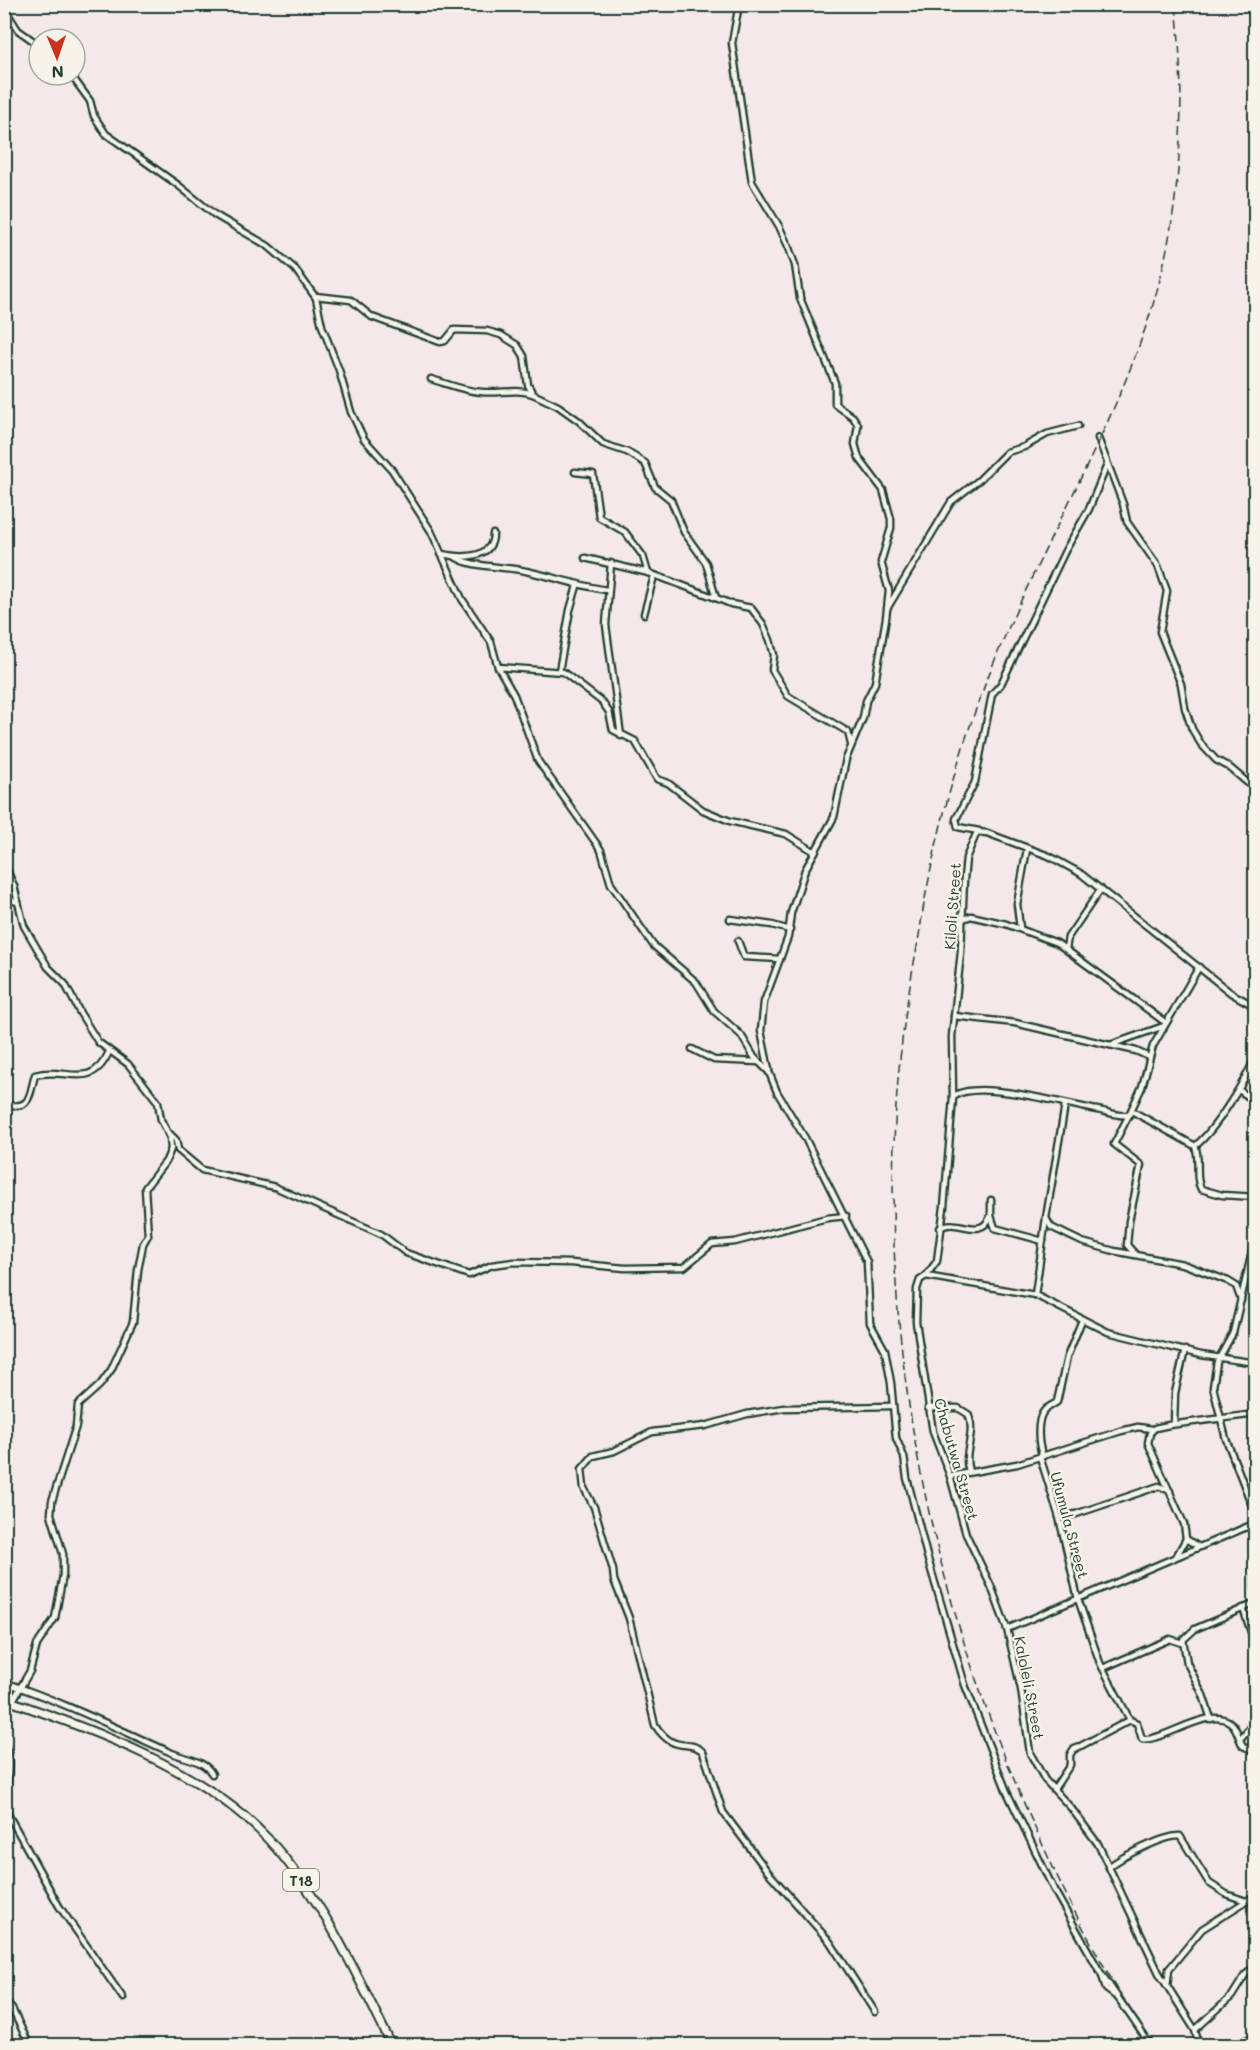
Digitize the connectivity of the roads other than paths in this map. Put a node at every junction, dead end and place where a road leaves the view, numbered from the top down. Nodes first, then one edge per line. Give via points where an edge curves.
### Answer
1 (739, 4) edge
2 (4, 8) edge
3 (27, 36) edge
4 (80, 87) edge
5 (315, 296) junction
6 (432, 379) dead end
7 (533, 394) junction
8 (1078, 426) dead end
9 (1098, 438) dead end
10 (1107, 465) junction
11 (575, 472) dead end
12 (494, 534) dead end
13 (441, 554) junction
14 (454, 556) junction
15 (585, 558) dead end
16 (611, 564) junction
17 (648, 573) junction
18 (654, 576) junction
19 (578, 586) junction
20 (607, 590) junction
21 (716, 598) junction
22 (887, 609) junction
23 (644, 614) dead end
24 (498, 667) junction
25 (559, 671) junction
26 (621, 737) junction
27 (851, 744) junction
28 (1256, 790) edge
29 (979, 831) junction
30 (1027, 849) junction
31 (815, 852) junction
32 (4, 863) edge
33 (1101, 889) junction
34 (4, 898) edge
35 (18, 902) junction
36 (730, 919) dead end
37 (963, 919) junction
38 (1020, 928) junction
39 (790, 930) junction
40 (738, 940) dead end
41 (1066, 949) junction
42 (780, 959) junction
43 (1199, 968) junction
44 (1256, 1007) edge
45 (954, 1016) junction
46 (1165, 1025) junction
47 (1110, 1046) junction
48 (692, 1049) dead end
49 (109, 1052) junction
50 (1256, 1056) edge
51 (1149, 1058) junction
52 (759, 1062) junction
53 (769, 1072) junction
54 (1239, 1090) junction
55 (953, 1098) junction
56 (1256, 1102) edge
57 (4, 1104) edge
58 (1065, 1105) junction
59 (1131, 1113) junction
60 (168, 1133) junction
61 (1195, 1146) junction
62 (1256, 1197) edge
63 (991, 1200) dead end
64 (846, 1216) junction
65 (990, 1216) junction
66 (1046, 1218) junction
67 (940, 1228) junction
68 (1256, 1235) edge
69 (1043, 1241) junction
70 (1137, 1255) junction
71 (926, 1276) junction
72 (1035, 1295) junction
73 (1240, 1300) junction
74 (1082, 1320) junction
75 (1185, 1350) junction
76 (1221, 1357) junction
77 (1256, 1363) edge
78 (893, 1406) junction
79 (928, 1408) junction
80 (1256, 1414) edge
81 (1220, 1417) junction
82 (1174, 1424) junction
83 (1152, 1430) junction
84 (1041, 1457) junction
85 (969, 1472) junction
86 (1164, 1475) junction
87 (950, 1476) junction
88 (1159, 1486) junction
89 (1170, 1491) junction
90 (1059, 1516) junction
91 (1256, 1516) edge
92 (1256, 1523) edge
93 (1186, 1539) junction
94 (1198, 1547) junction
95 (1176, 1557) junction
96 (1256, 1576) edge
97 (1256, 1590) edge
98 (1078, 1599) junction
99 (1255, 1602) edge
100 (1243, 1608) junction
101 (1007, 1629) junction
102 (1182, 1643) junction
103 (1256, 1647) edge
104 (1103, 1668) junction
105 (4, 1682) edge
106 (19, 1687) junction
107 (8, 1700) edge
108 (4, 1707) edge
109 (1211, 1719) junction
110 (1130, 1720) junction
111 (1256, 1720) edge
112 (4, 1736) edge
113 (1240, 1739) junction
114 (4, 1745) edge
115 (1256, 1752) edge
116 (212, 1774) dead end
117 (1054, 1789) junction
118 (1109, 1867) junction
119 (1256, 1895) edge
120 (1246, 1901) junction
121 (1256, 1965) edge
122 (1167, 1986) junction
123 (123, 1998) dead end
124 (4, 2000) edge
125 (875, 2012) dead end
126 (1195, 2030) junction
127 (1256, 2036) edge
128 (30, 2046) edge
129 (392, 2046) edge
130 (1151, 2046) edge
131 (1199, 2046) edge
132 (1233, 2046) edge

1 - 22 street via 732,43 752,182 779,226 791,255 800,298 835,383 835,404 857,422 855,444 859,458 883,490 891,524 881,562 888,582
2 - 3 street
4 - 5 street via 106,134 215,215 268,246 295,269
5 - 7 street via 348,299 368,315 440,342 457,330 501,335 520,348
5 - 13 street via 321,326 364,439 402,484
6 - 7 street via 477,392 517,390
7 - 21 street via 558,406 590,429 603,444 645,463 655,488 671,500 684,532 706,563
8 - 22 street via 1047,434 1008,452 951,502
9 - 10 street
10 - 28 street via 1129,526 1158,566 1167,591 1160,632 1181,684 1192,729 1216,760
10 - 29 street via 1089,509 1001,684 992,694 975,782 956,819 958,826
11 - 17 street via 593,474 599,518 625,532 643,556
12 - 14 street via 491,547 482,554
13 - 14 street
13 - 24 street via 462,599 491,642
14 - 19 street via 462,562 526,571
15 - 16 street
16 - 17 street
16 - 20 street
17 - 18 street
18 - 21 street
18 - 23 street
19 - 20 street
19 - 25 street
20 - 26 street via 607,644
21 - 27 street via 755,612 773,648 773,672 788,696 848,732
22 - 27 street via 875,683
24 - 25 street
24 - 52 street via 514,695 538,761 601,850 612,886 654,945 700,987 714,1011 738,1032
25 - 26 street via 602,702 613,730
26 - 31 street via 635,741 657,779 702,809 730,821 786,834
27 - 31 street via 834,817
29 - 30 street
29 - 37 street, Kiloli Street via 966,858
30 - 33 street via 1070,866
30 - 38 street via 1017,904
31 - 39 street via 799,888
32 - 35 street
33 - 41 street via 1068,937
33 - 43 street
34 - 35 street
35 - 49 street via 25,929 49,969 67,987 96,1039
36 - 39 street
37 - 38 street via 971,916
37 - 45 street, Kiloli Street
38 - 41 street
39 - 42 street
40 - 42 street via 744,957
41 - 46 street
42 - 53 street via 762,1008 761,1031
43 - 44 street
43 - 46 street
45 - 47 street via 1021,1024
45 - 55 street, Kiloli Street
46 - 47 street
46 - 51 street
47 - 51 street
48 - 52 street via 714,1060
49 - 57 street via 102,1066 91,1073 35,1076 24,1104
49 - 60 street via 128,1064 154,1096
50 - 54 street
51 - 59 street
52 - 53 street
53 - 64 street
54 - 56 street
54 - 61 street
55 - 58 street via 964,1091 1007,1092
55 - 67 street, Kiloli Street
58 - 59 street
58 - 66 street
59 - 61 street
59 - 70 street via 1114,1144 1141,1164 1127,1241
60 - 64 street via 176,1140 177,1150 200,1169 275,1187 381,1234 406,1253 469,1275 492,1264 514,1262 684,1267 712,1244
60 - 106 street via 169,1156 145,1188 148,1235 138,1270 133,1322 111,1371 78,1405 77,1422 51,1506 63,1554 55,1618 37,1645 33,1664
61 - 62 street via 1198,1184 1202,1189 1222,1195
63 - 65 street
64 - 78 street via 867,1262 870,1323 885,1350
65 - 67 street via 981,1228 949,1224
65 - 69 street via 995,1228
66 - 69 street
66 - 70 street via 1051,1227 1082,1242
67 - 71 street, Kiloli Street via 937,1260
68 - 73 street
69 - 72 street
70 - 73 street via 1183,1264 1228,1281 1236,1286
71 - 72 street
71 - 79 street, Chabutwa Street via 918,1283 916,1311
72 - 74 street
73 - 76 street via 1233,1333
74 - 75 street via 1131,1338
74 - 84 street, Ufumula Street via 1067,1357 1056,1402 1041,1415
75 - 76 street
75 - 82 street via 1175,1393
76 - 77 street
76 - 81 street via 1213,1380
78 - 125 street via 784,1408 705,1426 652,1432 593,1456 582,1469 584,1488 594,1507 629,1618 655,1725 675,1744 696,1746 702,1752 723,1812 768,1872 828,1940
78 - 130 street via 896,1438 965,1685 1023,1829 1101,1973
79 - 85 street via 958,1408 968,1414 972,1426
79 - 87 street, Chabutwa Street via 942,1462
80 - 81 street
81 - 82 street
81 - 91 street
82 - 83 street
83 - 84 street via 1138,1427 1121,1431
83 - 86 street via 1148,1443
84 - 85 street
84 - 90 street, Ufumula Street
85 - 87 street
86 - 88 street
86 - 89 street
87 - 101 street, Chabutwa Street via 966,1534
88 - 89 street
88 - 90 street
89 - 93 street
90 - 98 street, Ufumula Street
92 - 94 street, Kaloleli Street
93 - 94 street
93 - 95 street
94 - 95 street, Kaloleli Street
95 - 98 street, Kaloleli Street
96 - 97 street
98 - 101 street, Kaloleli Street
98 - 104 street, Ufumula Street
99 - 100 street
100 - 102 street via 1195,1629
100 - 103 street
101 - 117 street, Kaloleli Street via 1030,1753
102 - 104 street via 1170,1640
102 - 109 street
104 - 110 street, Ufumula Street
105 - 106 street
106 - 107 street
106 - 116 street via 203,1764
107 - 108 street
107 - 129 highway, T18 via 158,1760 215,1794 260,1831 306,1887
109 - 110 street, Ufumula Street via 1181,1725 1145,1740 1137,1723
109 - 113 street via 1227,1720
110 - 117 street via 1073,1750 1070,1765
111 - 113 street
112 - 114 street
113 - 115 street via 1243,1746
114 - 123 street via 10,1762 6,1808 9,1816 58,1906
117 - 118 street, Kaloleli Street via 1084,1825
118 - 120 street via 1134,1852 1180,1836 1209,1883
118 - 122 street, Kaloleli Street
119 - 120 street
120 - 122 street via 1202,1929 1169,1969
121 - 126 street via 1233,1996
122 - 126 street, Kaloleli Street
124 - 128 street
126 - 131 street, Kaloleli Street
127 - 132 street

